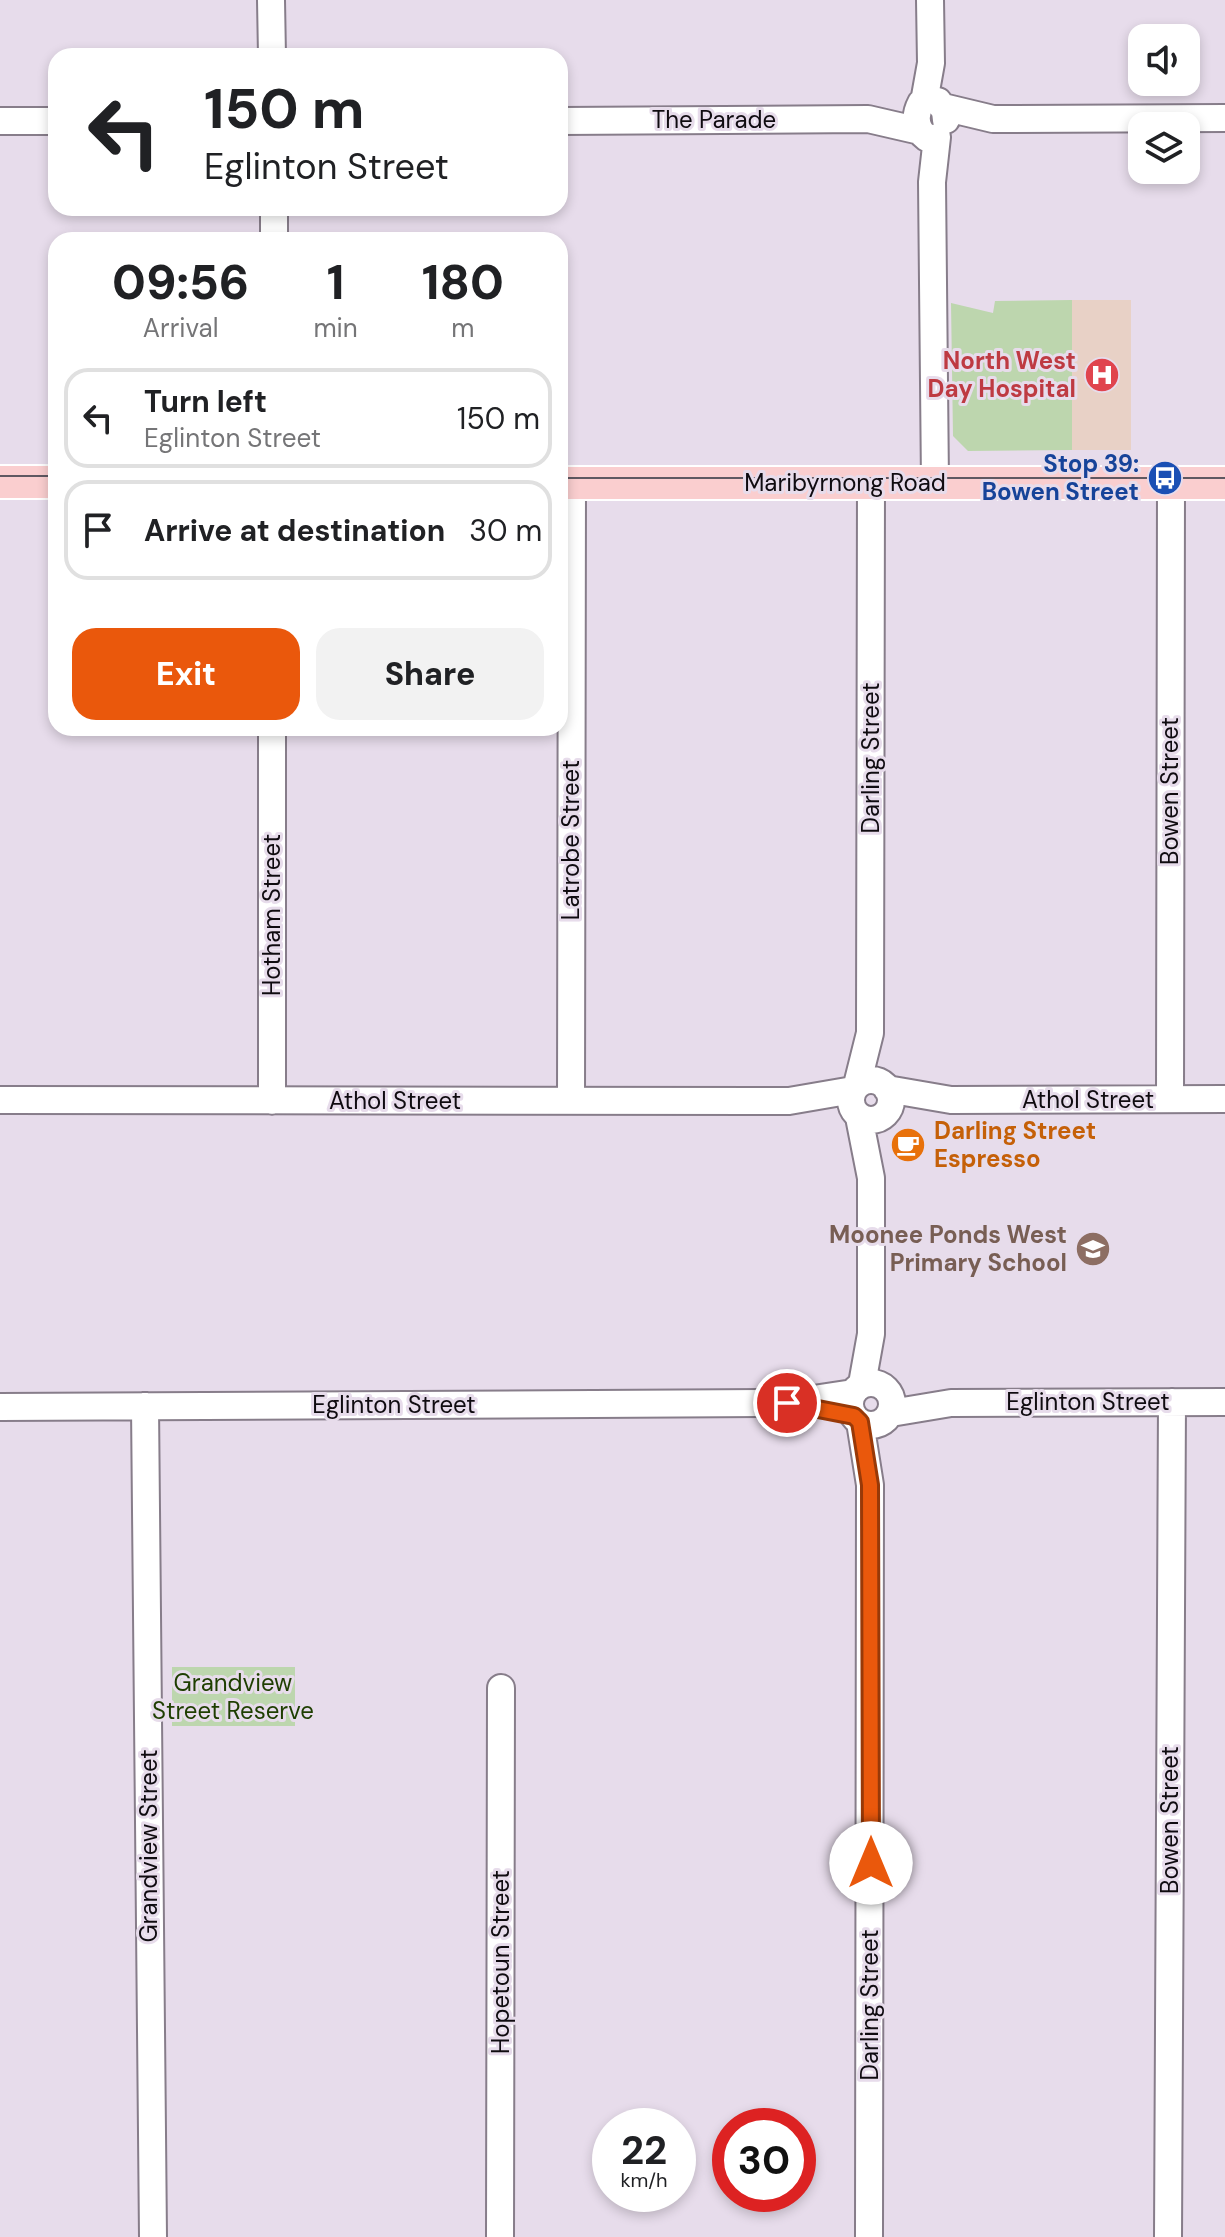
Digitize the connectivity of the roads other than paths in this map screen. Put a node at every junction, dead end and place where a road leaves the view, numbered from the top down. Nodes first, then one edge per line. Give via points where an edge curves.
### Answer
1 (271, 0) edge
2 (930, 0) edge
3 (272, 48) edge
4 (1225, 118) edge
5 (931, 119) junction
6 (0, 121) edge
7 (48, 121) edge
8 (568, 121) edge
9 (0, 482) edge
10 (48, 482) edge
11 (568, 483) edge
12 (871, 483) junction
13 (935, 483) junction
14 (1171, 483) junction
15 (1225, 483) edge
16 (568, 730) edge
17 (272, 736) edge
18 (1170, 1099) junction
19 (1225, 1099) edge
20 (0, 1100) edge
21 (272, 1101) junction
22 (571, 1101) junction
23 (871, 1101) junction
24 (1172, 1402) junction
25 (1225, 1402) edge
26 (871, 1403) junction
27 (145, 1406) junction
28 (0, 1407) edge
29 (501, 1688) dead end
30 (153, 2237) edge
31 (500, 2237) edge
32 (869, 2237) edge
33 (1168, 2237) edge

1 - 3 street
2 - 5 street
4 - 5 street, The Parade
5 - 8 street, The Parade
5 - 13 street
6 - 7 street
9 - 10 main road
11 - 12 main road, Maribyrnong Road
12 - 13 main road, Maribyrnong Road
12 - 23 street, Darling Street
13 - 14 main road, Maribyrnong Road
14 - 15 main road, Maribyrnong Road
14 - 18 street, Bowen Street
16 - 22 street, Latrobe Street
17 - 21 street, Hotham Street
18 - 19 street, Athol Street
18 - 23 street, Athol Street
20 - 21 street, Athol Street
21 - 22 street, Athol Street
22 - 23 street, Athol Street
23 - 26 street, Darling Street
24 - 25 street, Eglinton Street
24 - 26 street, Eglinton Street
24 - 33 street, Bowen Street
26 - 27 street, Eglinton Street
26 - 32 street, Darling Street
27 - 28 street, Eglinton Street
27 - 30 street, Grandview Street
29 - 31 street, Hopetoun Street

